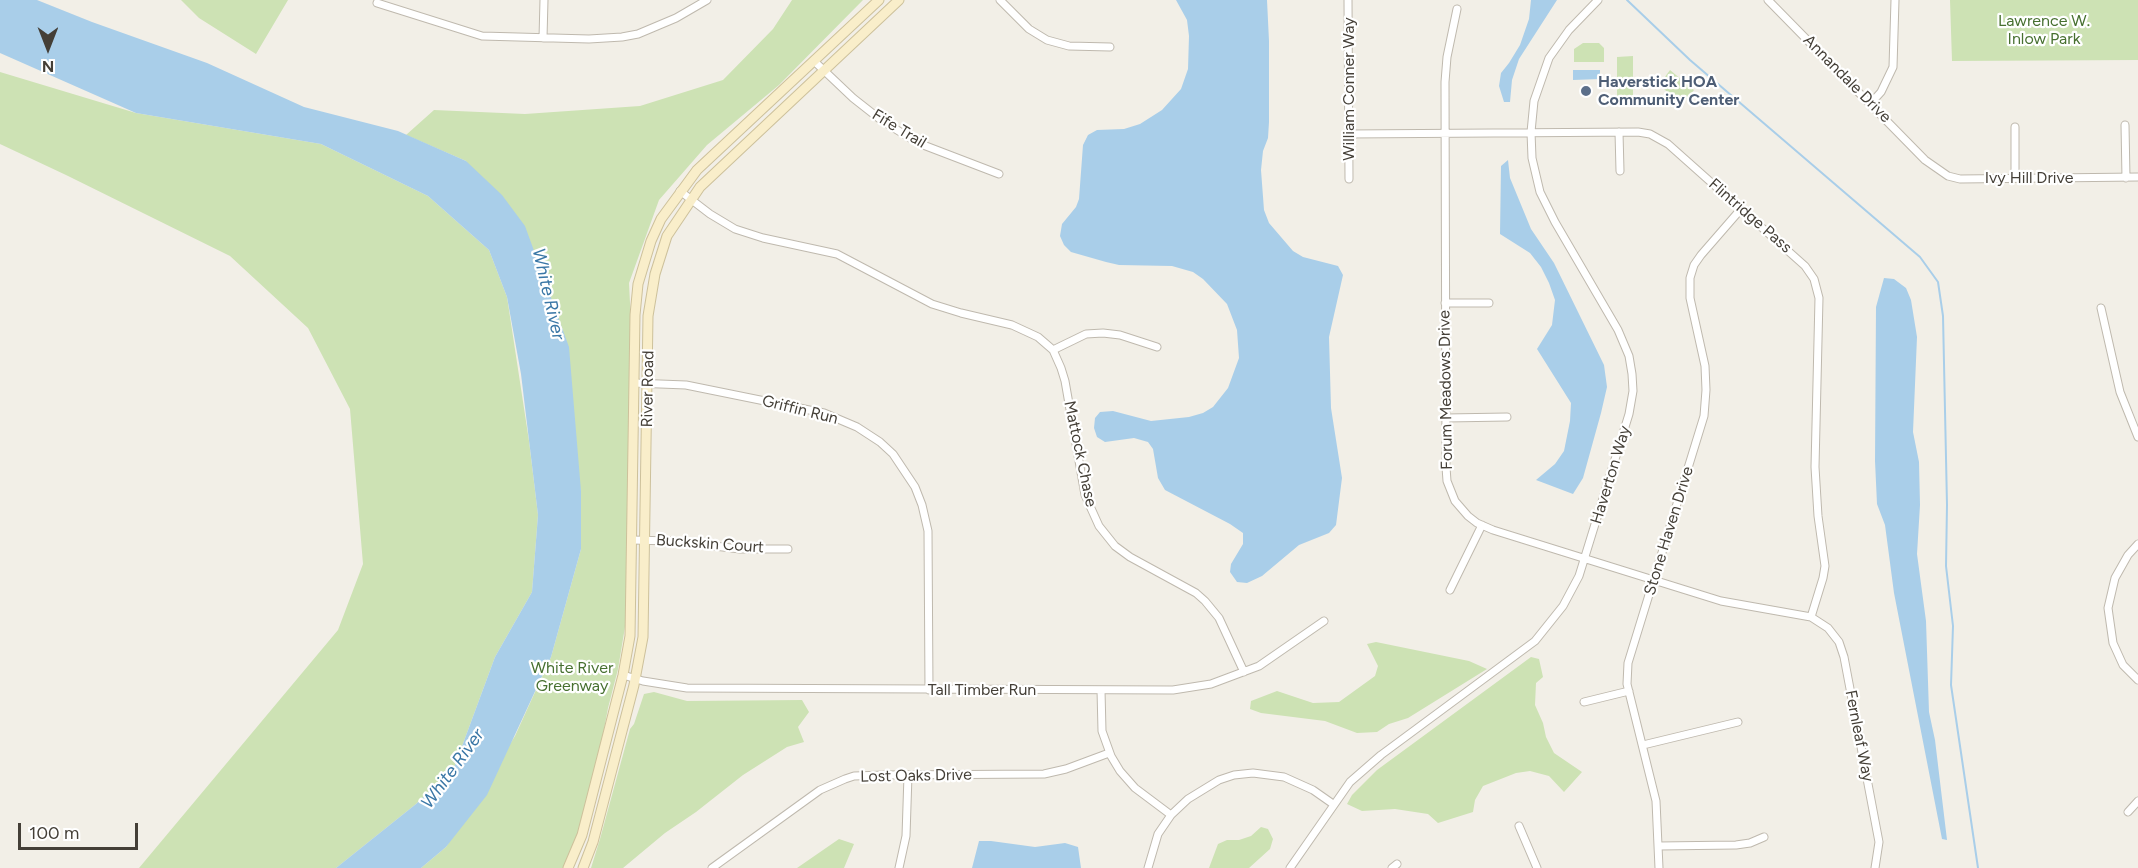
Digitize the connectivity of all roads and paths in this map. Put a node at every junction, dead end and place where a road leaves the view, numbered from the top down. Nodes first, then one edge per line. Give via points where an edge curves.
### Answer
1 (544, 0) edge
2 (707, 0) edge
3 (879, 0) edge
4 (899, 0) edge
5 (1000, 0) edge
6 (1348, 0) edge
7 (1598, 0) edge
8 (1768, 0) edge
9 (1895, 0) edge
10 (377, 3) dead end
11 (1457, 9) dead end
12 (543, 38) junction
13 (1110, 47) dead end
14 (814, 61) junction
15 (824, 71) junction
16 (1871, 103) junction
17 (2125, 125) dead end
18 (2015, 127) dead end
19 (1445, 132) junction
20 (1531, 132) junction
21 (1619, 132) junction
22 (1349, 134) junction
23 (1925, 160) joint
24 (1620, 171) dead end
25 (999, 174) dead end
26 (2138, 177) edge
27 (2015, 178) junction
28 (2126, 178) junction
29 (1349, 179) dead end
30 (680, 191) junction
31 (690, 200) junction
32 (1741, 209) junction
33 (1446, 303) junction
34 (1489, 303) dead end
35 (2101, 308) dead end
36 (1157, 347) dead end
37 (1053, 350) junction
38 (634, 383) junction
39 (648, 383) junction
40 (1507, 417) dead end
41 (1446, 418) junction
42 (2138, 437) edge
43 (1482, 525) junction
44 (632, 540) junction
45 (646, 540) junction
46 (2138, 544) edge
47 (788, 549) dead end
48 (1584, 559) junction
49 (1654, 580) junction
50 (1450, 590) dead end
51 (1811, 617) junction
52 (1324, 621) dead end
53 (1244, 672) junction
54 (623, 675) junction
55 (635, 679) junction
56 (2138, 681) edge
57 (929, 690) junction
58 (1101, 690) junction
59 (1629, 691) junction
60 (1584, 702) dead end
61 (1738, 722) dead end
62 (1643, 746) junction
63 (1109, 753) junction
64 (908, 775) junction
65 (2138, 801) edge
66 (1333, 804) junction
67 (2128, 812) dead end
68 (1171, 815) junction
69 (1519, 826) dead end
70 (1764, 837) dead end
71 (1659, 846) junction
72 (568, 868) edge
73 (583, 868) edge
74 (712, 868) edge
75 (899, 868) edge
76 (1148, 868) edge
77 (1290, 868) edge
78 (1537, 868) edge
79 (1659, 868) edge
80 (1875, 868) edge

1 - 12 street
2 - 12 street via 638,34
3 - 14 main road, River Road
4 - 15 main road, River Road
5 - 13 street via 1047,40 1069,46
6 - 22 street, William Conner Way
7 - 20 street, Haverton Way via 1549,58 1534,101
8 - 16 street, Annandale Drive
9 - 16 street via 1893,67
10 - 12 street via 482,36
11 - 19 street, Forum Meadows Drive via 1446,67
14 - 15 street, Fife Trail
14 - 30 main road, River Road via 705,161
15 - 25 street, Fife Trail via 881,120 918,143
15 - 31 main road, River Road
16 - 23 street, Annandale Drive
17 - 28 street
18 - 27 street
19 - 20 street, Flintridge Pass
19 - 22 street, Flintridge Pass
19 - 33 street, Forum Meadows Drive
20 - 21 street, Flintridge Pass
20 - 48 street, Haverton Way via 1540,192 1618,330 1632,374 1629,414
21 - 24 street
21 - 32 street, Flintridge Pass via 1660,138
22 - 29 street, William Conner Way
23 - 27 street, Ivy Hill Drive via 1955,178
26 - 28 street, Ivy Hill Drive
27 - 28 street, Ivy Hill Drive
30 - 31 street
30 - 38 main road, River Road via 654,234 638,284
31 - 37 street via 735,229 837,254 942,308 1023,329
31 - 39 main road, River Road via 667,236 655,274 648,316
32 - 49 street, Stone Haven Drive via 1701,255 1690,278 1690,298 1705,366 1704,409
32 - 51 street, Flintridge Pass via 1805,266 1818,293 1815,475 1825,567
33 - 34 street
33 - 41 street, Forum Meadows Drive
35 - 42 street via 2117,379
36 - 37 street via 1103,333 1086,334
37 - 53 street, Mattock Chase via 1065,381 1085,495 1099,526 1130,557 1205,601 1219,618
38 - 39 street, Griffin Run
38 - 44 main road, River Road
39 - 45 main road, River Road
39 - 57 street, Griffin Run via 686,385 824,413 857,427 893,454 915,487 928,531
40 - 41 street
41 - 43 street, Forum Meadows Drive via 1450,492 1461,509
43 - 48 street, Forum Meadows Drive
43 - 50 street
44 - 45 street, Buckskin Court
44 - 54 main road, River Road via 631,627
45 - 47 street, Buckskin Court via 740,549
45 - 55 main road, River Road via 645,621
46 - 56 street via 2115,578 2108,608 2113,643 2123,665
48 - 49 street, Forum Meadows Drive
48 - 66 street, Haverton Way via 1570,595 1535,641 1370,764
49 - 51 street, Forum Meadows Drive via 1733,604
49 - 59 street, Stone Haven Drive via 1628,663
51 - 80 street, Fernleaf Way via 1833,633 1843,653 1879,842
52 - 53 street, Tall Timber Run via 1270,660
53 - 58 street, Tall Timber Run via 1191,688
54 - 55 street, Tall Timber Run
54 - 72 main road, River Road via 582,835
55 - 57 street, Tall Timber Run via 687,688
55 - 73 main road, River Road
57 - 58 street, Tall Timber Run
58 - 63 street via 1102,731
59 - 60 street
59 - 62 street, Stone Haven Drive
61 - 62 street
62 - 71 street, Stone Haven Drive via 1656,801
63 - 64 street, Lost Oaks Drive via 1044,774
63 - 68 street via 1135,788
64 - 74 street, Lost Oaks Drive via 854,776 834,783
64 - 75 street via 906,836
65 - 67 street
66 - 68 street via 1298,782 1253,773 1208,785
66 - 77 street, Haverton Way
68 - 76 street via 1158,834
69 - 78 street
70 - 71 street via 1736,845
71 - 79 street, Stone Haven Drive

